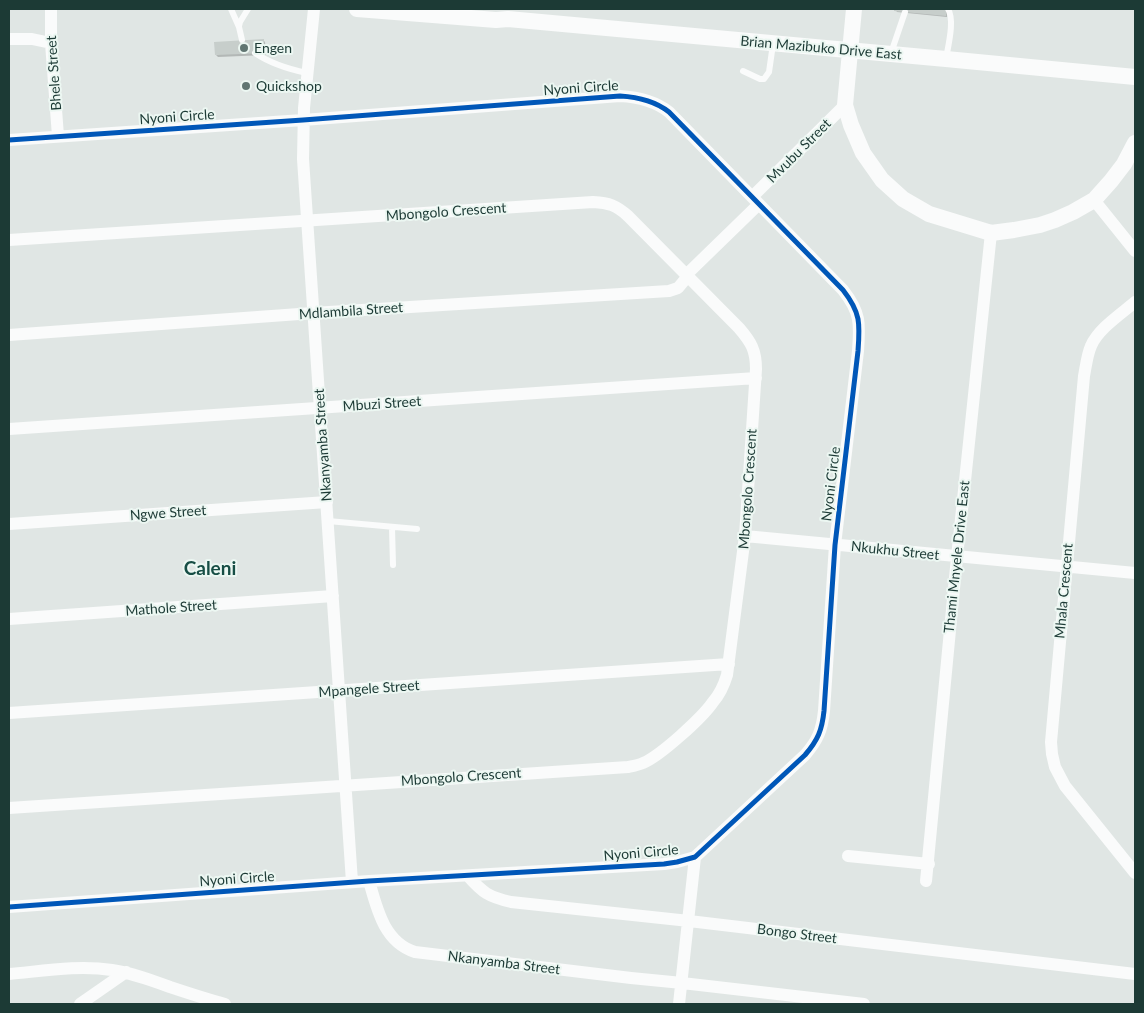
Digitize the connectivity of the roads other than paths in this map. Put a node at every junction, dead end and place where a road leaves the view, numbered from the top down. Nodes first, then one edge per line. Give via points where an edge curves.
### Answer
1 (51, 9) edge
2 (232, 9) edge
3 (248, 9) edge
4 (314, 9) edge
5 (357, 9) edge
6 (442, 9) edge
7 (854, 9) edge
8 (948, 9) edge
9 (904, 12) dead end
10 (508, 19) junction
11 (239, 27) junction
12 (9, 39) edge
13 (242, 40) dead end
14 (51, 43) junction
15 (774, 43) junction
16 (850, 50) junction
17 (255, 54) dead end
18 (891, 54) junction
19 (946, 59) junction
20 (743, 71) dead end
21 (307, 73) junction
22 (1135, 77) edge
23 (845, 105) junction
24 (303, 120) junction
25 (58, 136) junction
26 (9, 140) edge
27 (1135, 143) edge
28 (756, 200) junction
29 (1094, 200) junction
30 (307, 221) junction
31 (990, 233) junction
32 (9, 240) edge
33 (1135, 251) edge
34 (687, 276) junction
35 (678, 288) junction
36 (705, 295) junction
37 (1135, 302) edge
38 (313, 313) junction
39 (9, 335) edge
40 (756, 378) junction
41 (320, 408) junction
42 (9, 429) edge
43 (327, 502) junction
44 (328, 521) junction
45 (9, 524) edge
46 (392, 528) junction
47 (417, 529) dead end
48 (745, 536) junction
49 (835, 545) junction
50 (957, 557) junction
51 (393, 565) dead end
52 (1067, 566) junction
53 (1135, 573) edge
54 (332, 596) junction
55 (9, 619) edge
56 (729, 664) junction
57 (340, 691) junction
58 (9, 713) edge
59 (346, 785) junction
60 (9, 808) edge
61 (848, 856) dead end
62 (695, 857) junction
63 (929, 864) junction
64 (1135, 873) edge
65 (468, 876) junction
66 (369, 881) junction
67 (926, 881) dead end
68 (352, 882) junction
69 (9, 907) edge
70 (689, 922) junction
71 (126, 972) junction
72 (9, 974) edge
73 (1135, 974) edge
74 (682, 983) junction
75 (80, 1004) edge
76 (225, 1004) edge
77 (679, 1004) edge
78 (864, 1004) edge

1 - 14 street, Bhele Street
2 - 11 lane
3 - 11 lane
4 - 21 street, Nkanyamba Street
5 - 10 street, Brian Mazibuko Drive East
6 - 10 street, Brian Mazibuko Drive East
7 - 16 street
8 - 19 lane via 951,16
9 - 18 lane
10 - 15 street, Brian Mazibuko Drive East
11 - 13 lane
12 - 14 street
14 - 25 street, Bhele Street
15 - 16 street, Brian Mazibuko Drive East
15 - 20 lane via 769,72 764,79
16 - 18 street, Brian Mazibuko Drive East
16 - 23 street
17 - 21 lane via 266,61
18 - 19 street, Brian Mazibuko Drive East
19 - 22 street, Brian Mazibuko Drive East
21 - 24 street, Nkanyamba Street
23 - 28 street, Mvubu Street
23 - 31 street via 862,152 888,186 930,214
24 - 25 street, Nyoni Circle
24 - 28 street, Nyoni Circle via 630,96 656,103 669,112
24 - 30 street, Nkanyamba Street
25 - 26 street, Nyoni Circle
27 - 29 street via 1124,164
28 - 34 street, Mvubu Street
28 - 49 street, Nyoni Circle via 844,290 858,317 858,351
29 - 31 street via 1047,222
29 - 33 street
30 - 32 street, Mbongolo Crescent
30 - 34 street, Mbongolo Crescent via 607,203 628,216
30 - 38 street, Nkanyamba Street
31 - 50 street, Thami Mnyele Drive East
34 - 35 street
34 - 36 street, Mbongolo Crescent
35 - 36 street
35 - 38 street, Mdlambila Street
36 - 40 street, Mbongolo Crescent via 752,345
37 - 52 street, Mhala Crescent via 1101,331 1090,347 1084,376
38 - 39 street, Mdlambila Street
38 - 41 street, Nkanyamba Street
40 - 41 street, Mbuzi Street
40 - 48 street, Mbongolo Crescent
41 - 42 street, Mbuzi Street
41 - 43 street, Nkanyamba Street
43 - 44 street, Nkanyamba Street
43 - 45 street, Ngwe Street
44 - 46 lane
44 - 54 street, Nkanyamba Street
46 - 47 lane
46 - 51 lane
48 - 49 street, Nkukhu Street
48 - 56 street, Mbongolo Crescent
49 - 50 street, Nkukhu Street
49 - 62 street, Nyoni Circle via 824,710 818,738 805,755
50 - 52 street, Nkukhu Street
50 - 63 street, Thami Mnyele Drive East
52 - 53 street, Nkukhu Street
52 - 64 street, Mhala Crescent via 1052,754 1065,786
54 - 55 street, Mathole Street
54 - 57 street, Nkanyamba Street
56 - 57 street, Mpangele Street
56 - 59 street, Mbongolo Crescent via 725,681 712,704 681,735 643,763 628,767
57 - 58 street, Mpangele Street
57 - 59 street, Nkanyamba Street
59 - 60 street, Mbongolo Crescent
59 - 68 street, Nkanyamba Street
61 - 63 street
62 - 65 street, Nyoni Circle via 664,864
62 - 70 street
63 - 67 street, Thami Mnyele Drive East
65 - 66 street, Nyoni Circle
65 - 70 street, Bongo Street via 480,889 499,900
66 - 68 street, Nyoni Circle
66 - 74 street, Nkanyamba Street via 389,934 401,946 415,952
68 - 69 street, Nyoni Circle
70 - 73 street, Bongo Street
70 - 74 street
71 - 72 street via 86,968
71 - 75 street
71 - 76 street
74 - 77 street
74 - 78 street, Nkanyamba Street

